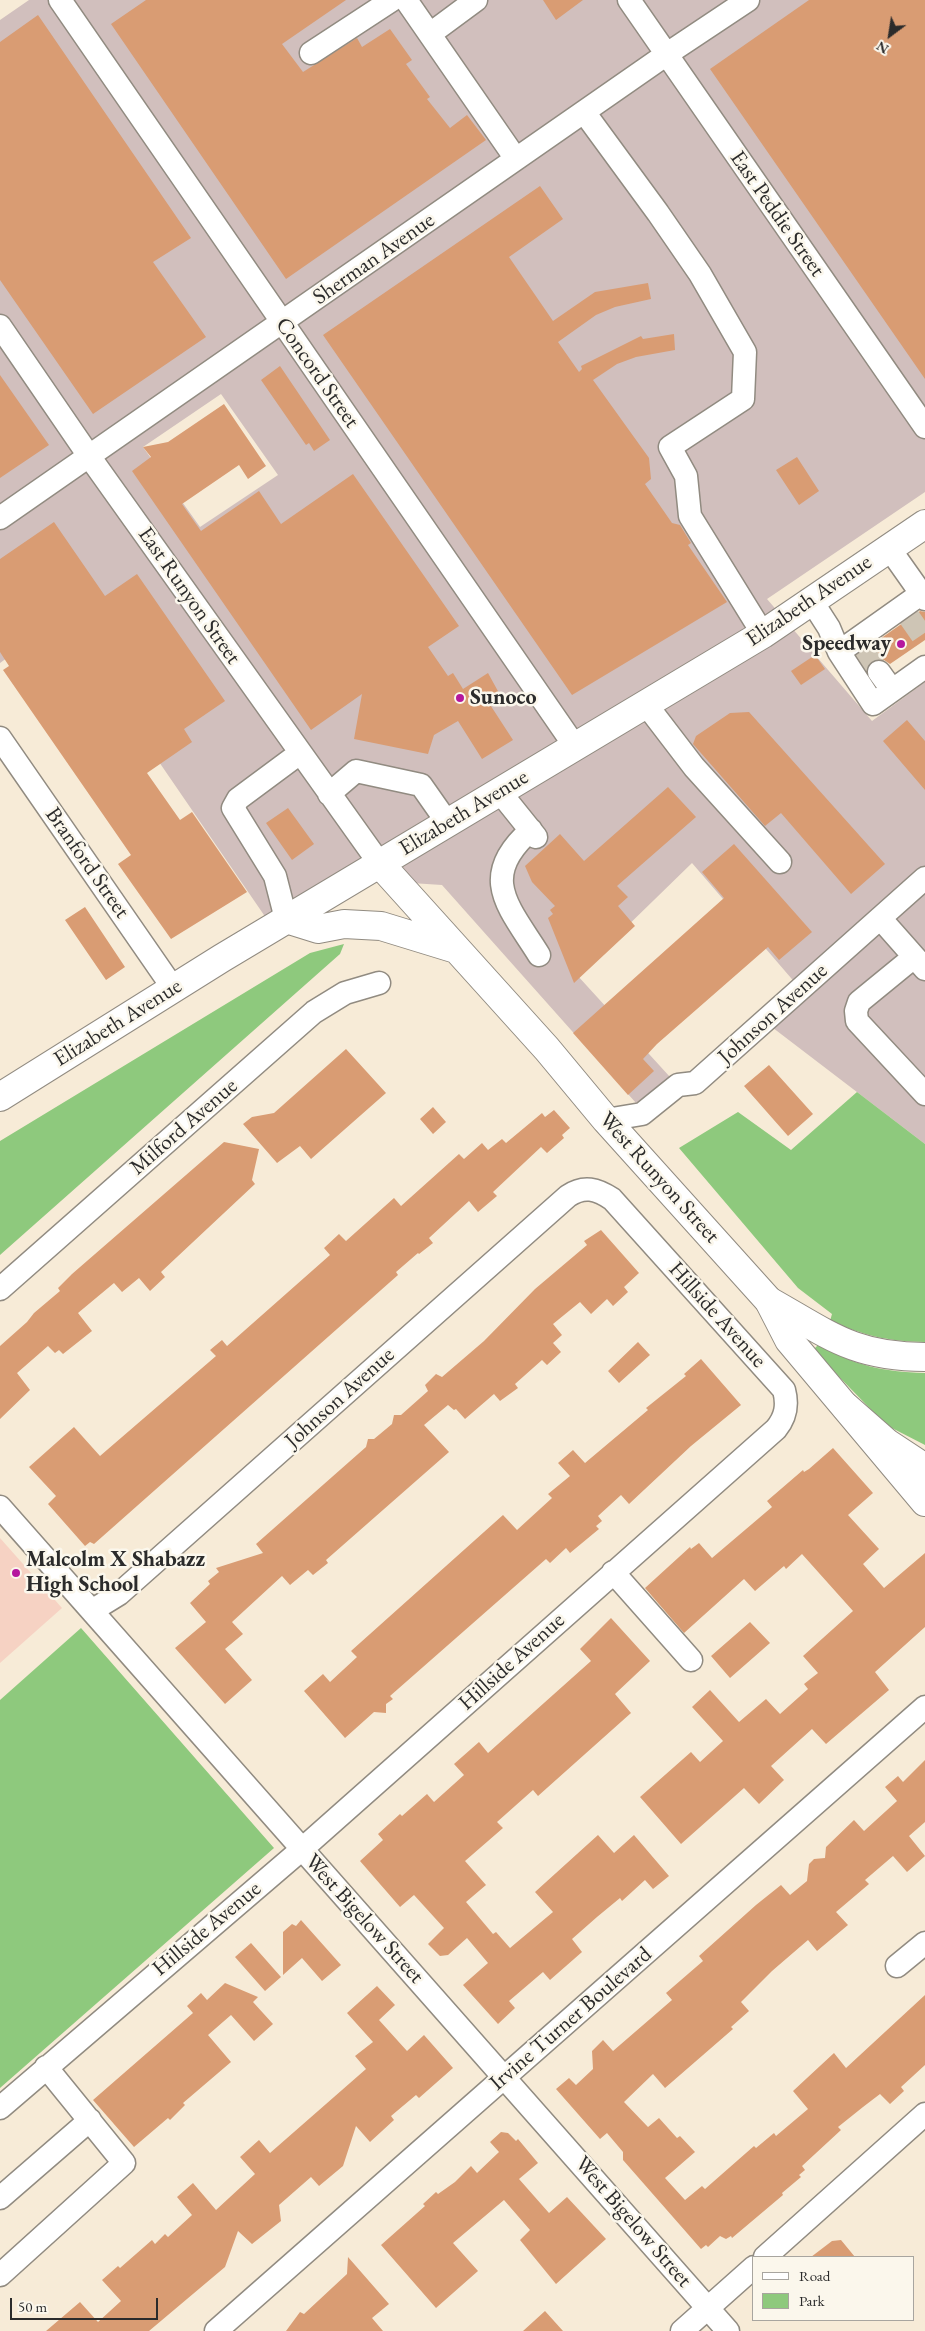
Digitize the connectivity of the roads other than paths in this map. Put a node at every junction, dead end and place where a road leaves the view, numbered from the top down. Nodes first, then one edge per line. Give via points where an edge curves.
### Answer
1 (60, 0) edge
2 (392, 0) edge
3 (406, 0) edge
4 (476, 0) edge
5 (630, 0) edge
6 (748, 0) edge
7 (430, 34) junction
8 (311, 52) dead end
9 (667, 54) junction
10 (584, 112) junction
11 (516, 159) junction
12 (282, 323) junction
13 (0, 326) edge
14 (925, 427) edge
15 (89, 456) junction
16 (0, 518) edge
17 (925, 524) edge
18 (889, 548) junction
19 (924, 594) edge
20 (811, 600) junction
21 (763, 634) junction
22 (853, 647) junction
23 (925, 667) edge
24 (879, 672) tunnel mouth
25 (892, 690) junction
26 (645, 703) junction
27 (0, 738) edge
28 (574, 745) junction
29 (300, 753) junction
30 (499, 791) junction
31 (329, 794) junction
32 (447, 822) junction
33 (780, 862) dead end
34 (380, 864) junction
35 (925, 878) edge
36 (880, 918) junction
37 (286, 919) junction
38 (456, 949) junction
39 (539, 955) dead end
40 (920, 963) edge
41 (379, 983) dead end
42 (173, 988) junction
43 (925, 1094) edge
44 (0, 1097) edge
45 (606, 1120) junction
46 (588, 1188) joint
47 (0, 1289) edge
48 (769, 1301) junction
49 (925, 1357) edge
50 (846, 1407) junction
51 (925, 1468) edge
52 (925, 1502) edge
53 (0, 1507) edge
54 (613, 1572) junction
55 (93, 1610) junction
56 (691, 1660) dead end
57 (925, 1706) edge
58 (301, 1850) junction
59 (925, 1943) edge
60 (897, 1966) dead end
61 (46, 2067) junction
62 (506, 2076) junction
63 (0, 2108) edge
64 (925, 2114) edge
65 (90, 2120) junction
66 (0, 2198) edge
67 (766, 2256) edge
68 (752, 2269) edge
69 (0, 2275) edge
70 (708, 2308) junction
71 (216, 2331) edge
72 (682, 2331) edge
73 (728, 2331) edge

1 - 12 street, Concord Street
2 - 8 street
3 - 7 street
4 - 7 street
5 - 9 street, East Peddie Street
6 - 9 street, Sherman Avenue
7 - 11 street
9 - 10 street, Sherman Avenue
9 - 14 street, East Peddie Street
10 - 11 street, Sherman Avenue
10 - 21 street via 700,274 745,352 743,400 670,447 686,476 690,516
11 - 12 street, Sherman Avenue
12 - 15 street, Sherman Avenue
12 - 28 street, Concord Street
13 - 15 street, East Runyon Street
15 - 16 street, Sherman Avenue
15 - 29 street, East Runyon Street
17 - 18 main road, Elizabeth Avenue
18 - 19 street
18 - 20 main road, Elizabeth Avenue
19 - 22 street via 905,612
20 - 21 main road, Elizabeth Avenue
20 - 22 street via 829,628
21 - 26 main road, Elizabeth Avenue
22 - 25 street via 873,704
23 - 25 street
24 - 25 street
26 - 28 main road, Elizabeth Avenue
26 - 33 street via 694,767
27 - 42 street, Branford Street
28 - 30 main road, Elizabeth Avenue
29 - 31 street, East Runyon Street
29 - 37 street via 238,799 233,808 275,876
30 - 32 main road, Elizabeth Avenue
30 - 39 street via 534,833 513,848 507,857 502,871 503,898
31 - 32 street via 356,771 421,785
31 - 34 street, East Runyon Street
32 - 34 main road, Elizabeth Avenue
34 - 37 main road, Elizabeth Avenue
34 - 38 main road, West Runyon Street
35 - 36 street, Johnson Avenue
36 - 40 street
36 - 45 street, Johnson Avenue via 695,1083 678,1085 642,1114
37 - 38 main road via 318,929 344,924 381,926
37 - 42 main road, Elizabeth Avenue
38 - 45 main road, West Runyon Street
40 - 43 street via 859,1002 856,1011 857,1021
41 - 47 street, Milford Avenue via 345,993 314,1012
42 - 44 main road, Elizabeth Avenue
45 - 48 main road, West Runyon Street
46 - 54 street, Hillside Avenue via 612,1199 779,1383 787,1405 776,1429
46 - 55 street, Johnson Avenue via 568,1196 119,1594
48 - 49 main road via 854,1348 890,1356
48 - 50 main road, West Runyon Street via 789,1340
50 - 51 main road via 887,1443
50 - 52 main road, West Runyon Street
53 - 55 street, West Bigelow Street
54 - 56 street
54 - 58 street, Hillside Avenue
55 - 58 street, West Bigelow Street
57 - 62 street, Irvine Turner Boulevard
58 - 61 street, Hillside Avenue
58 - 62 street, West Bigelow Street
59 - 60 street
61 - 63 street, Hillside Avenue
61 - 65 street
62 - 70 street, West Bigelow Street
62 - 71 street, Irvine Turner Boulevard
64 - 67 street
65 - 66 street
65 - 69 street via 124,2162
68 - 70 street
70 - 72 street
70 - 73 street, West Bigelow Street

